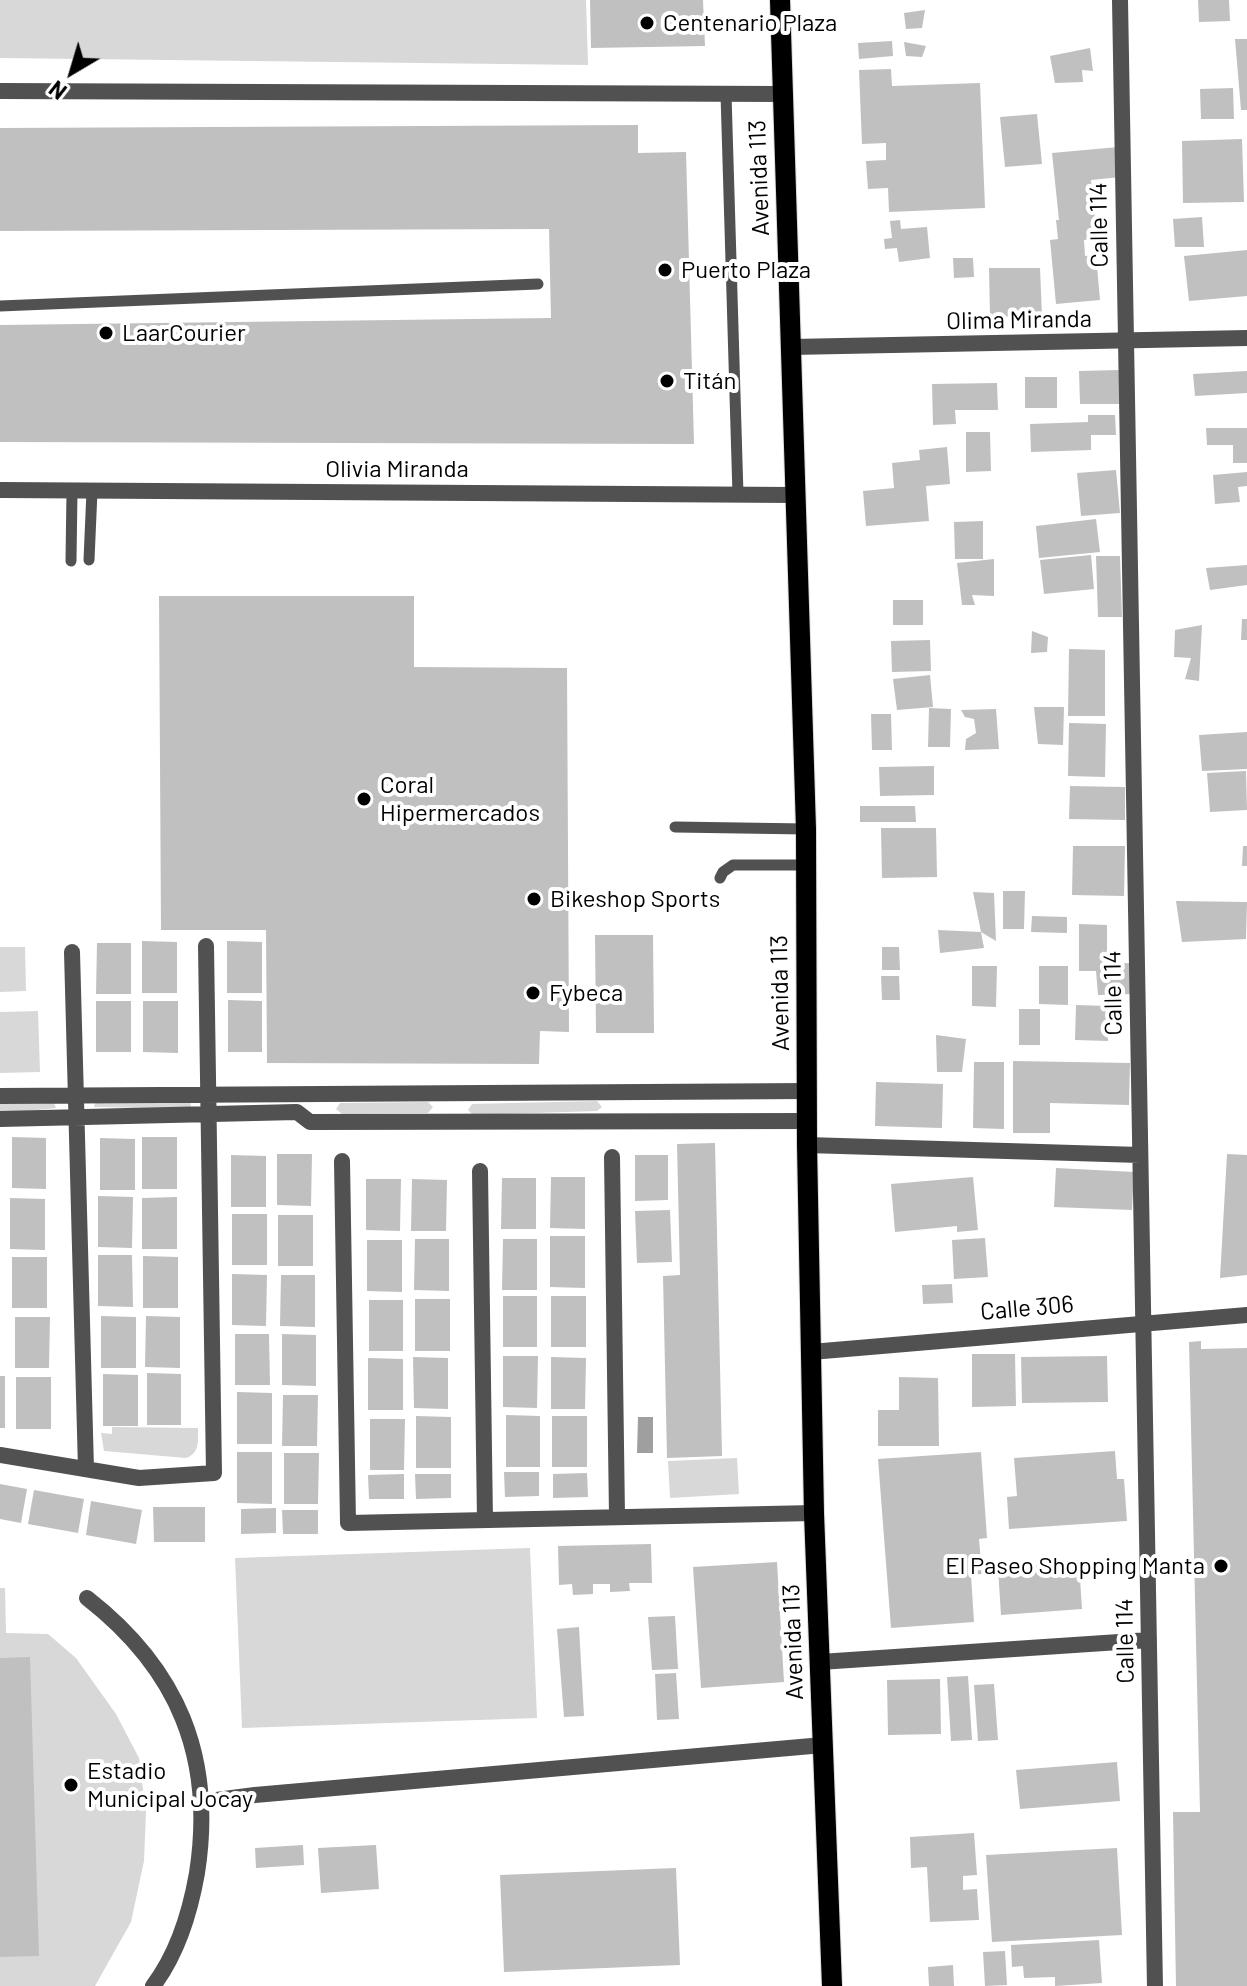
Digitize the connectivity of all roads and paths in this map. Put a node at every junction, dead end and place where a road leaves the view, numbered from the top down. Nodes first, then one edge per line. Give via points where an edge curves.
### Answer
1 (780, 0) edge
2 (1120, 0) edge
3 (0, 91) edge
4 (726, 94) junction
5 (782, 94) junction
6 (538, 284) dead end
7 (0, 306) edge
8 (1247, 338) edge
9 (1125, 342) junction
10 (791, 347) junction
11 (0, 490) edge
12 (72, 491) junction
13 (92, 491) junction
14 (738, 495) junction
15 (794, 495) junction
16 (89, 560) dead end
17 (71, 561) dead end
18 (675, 827) dead end
19 (806, 829) junction
20 (805, 865) junction
21 (720, 878) dead end
22 (206, 946) dead end
23 (72, 952) dead end
24 (807, 1091) junction
25 (609, 1093) junction
26 (449, 1094) junction
27 (208, 1095) junction
28 (0, 1096) edge
29 (76, 1096) junction
30 (209, 1114) junction
31 (77, 1117) junction
32 (0, 1119) edge
33 (808, 1121) junction
34 (451, 1122) junction
35 (610, 1122) junction
36 (807, 1145) junction
37 (1140, 1155) junction
38 (612, 1157) dead end
39 (342, 1161) dead end
40 (480, 1171) dead end
41 (1247, 1315) edge
42 (1145, 1321) junction
43 (811, 1352) junction
44 (0, 1455) edge
45 (86, 1469) junction
46 (814, 1513) junction
47 (617, 1516) junction
48 (485, 1520) junction
49 (87, 1598) dead end
50 (1149, 1640) junction
51 (820, 1662) junction
52 (823, 1745) junction
53 (201, 1802) junction
54 (153, 1986) edge
55 (832, 1986) edge
56 (1155, 1986) edge

1 - 5 main road, Avenida 113
2 - 9 street, Calle 114
3 - 4 street
4 - 5 street
4 - 14 lane
5 - 10 main road, Avenida 113
6 - 7 lane
8 - 9 street, Olima Miranda
9 - 10 street, Olima Miranda
9 - 37 street, Calle 114
10 - 15 main road, Avenida 113
11 - 12 street, Olivia Miranda
12 - 13 street, Olivia Miranda
12 - 17 lane
13 - 14 street, Olivia Miranda
13 - 16 lane
14 - 15 street, Olivia Miranda
15 - 19 main road, Avenida 113
18 - 19 lane
19 - 20 main road, Avenida 113
20 - 21 lane via 733,865
20 - 24 main road, Avenida 113
22 - 27 street
23 - 29 street
24 - 25 street
24 - 33 main road, Avenida 113
25 - 26 street
25 - 35 street
26 - 27 street
26 - 34 street
27 - 29 street
27 - 30 street
28 - 29 street
29 - 31 street
30 - 31 street
30 - 34 street via 297,1112 310,1122
30 - 45 street via 214,1473 139,1478
31 - 32 street
31 - 45 street
33 - 35 street
33 - 36 main road, Avenida 113
34 - 35 street
36 - 37 street
36 - 43 main road, Avenida 113
37 - 42 street, Calle 114
38 - 47 street
39 - 48 street via 348,1523
40 - 48 street
41 - 42 street, Calle 306
42 - 43 street, Calle 306
42 - 50 street, Calle 114
43 - 46 main road, Avenida 113
44 - 45 street
46 - 47 street
46 - 51 main road, Avenida 113
47 - 48 street
49 - 53 street via 132,1637 168,1686 193,1741
50 - 51 street
50 - 56 street, Calle 114
51 - 52 main road, Avenida 113
52 - 53 street
52 - 55 main road, Avenida 113
53 - 54 street via 201,1848 192,1900 177,1946

